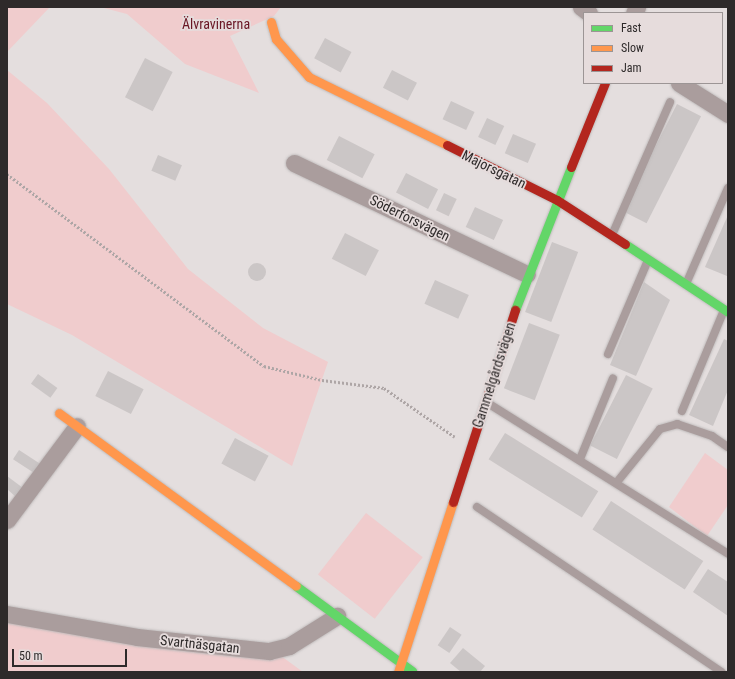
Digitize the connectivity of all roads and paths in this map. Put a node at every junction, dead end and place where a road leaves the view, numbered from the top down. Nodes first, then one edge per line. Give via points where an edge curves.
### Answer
1 (271, 22) dead end
2 (605, 84) edge
3 (681, 84) edge
4 (670, 102) dead end
5 (728, 114) edge
6 (294, 164) dead end
7 (7, 174) edge
8 (728, 188) edge
9 (557, 200) junction
10 (612, 236) junction
11 (648, 260) junction
12 (527, 274) junction
13 (686, 285) junction
14 (726, 311) edge
15 (608, 354) dead end
16 (612, 378) dead end
17 (485, 401) junction
18 (682, 411) dead end
19 (59, 413) dead end
20 (77, 426) junction
21 (728, 446) edge
22 (470, 447) junction
23 (580, 459) junction
24 (617, 482) junction
25 (477, 507) dead end
26 (7, 520) edge
27 (728, 554) edge
28 (7, 614) edge
29 (337, 616) junction
30 (401, 663) junction
31 (398, 672) edge
32 (414, 672) edge
33 (722, 672) edge

1 - 9 street, Majorsgatan via 276,38 290,59 309,77
2 - 9 street, Gammelgårdsvägen
3 - 5 street
4 - 10 lane
6 - 12 street, Söderforsvägen
7 - 22 path via 264,366 322,380 384,388
8 - 13 lane
9 - 10 street, Majorsgatan
9 - 12 street, Gammelgårdsvägen
10 - 11 street, Majorsgatan
11 - 13 street, Majorsgatan
11 - 15 lane
12 - 17 street, Gammelgårdsvägen
13 - 14 street, Majorsgatan
14 - 18 lane
16 - 23 lane
17 - 22 street, Gammelgårdsvägen
17 - 23 lane
19 - 20 street
20 - 26 street
20 - 29 street
21 - 24 lane via 712,436 677,424 660,429
22 - 30 street, Gammelgårdsvägen
23 - 24 lane
24 - 27 lane
25 - 33 lane
28 - 29 street, Svartnäsgatan via 138,637 269,651 290,646
29 - 30 street
30 - 31 street, Gammelgårdsvägen
30 - 32 street

